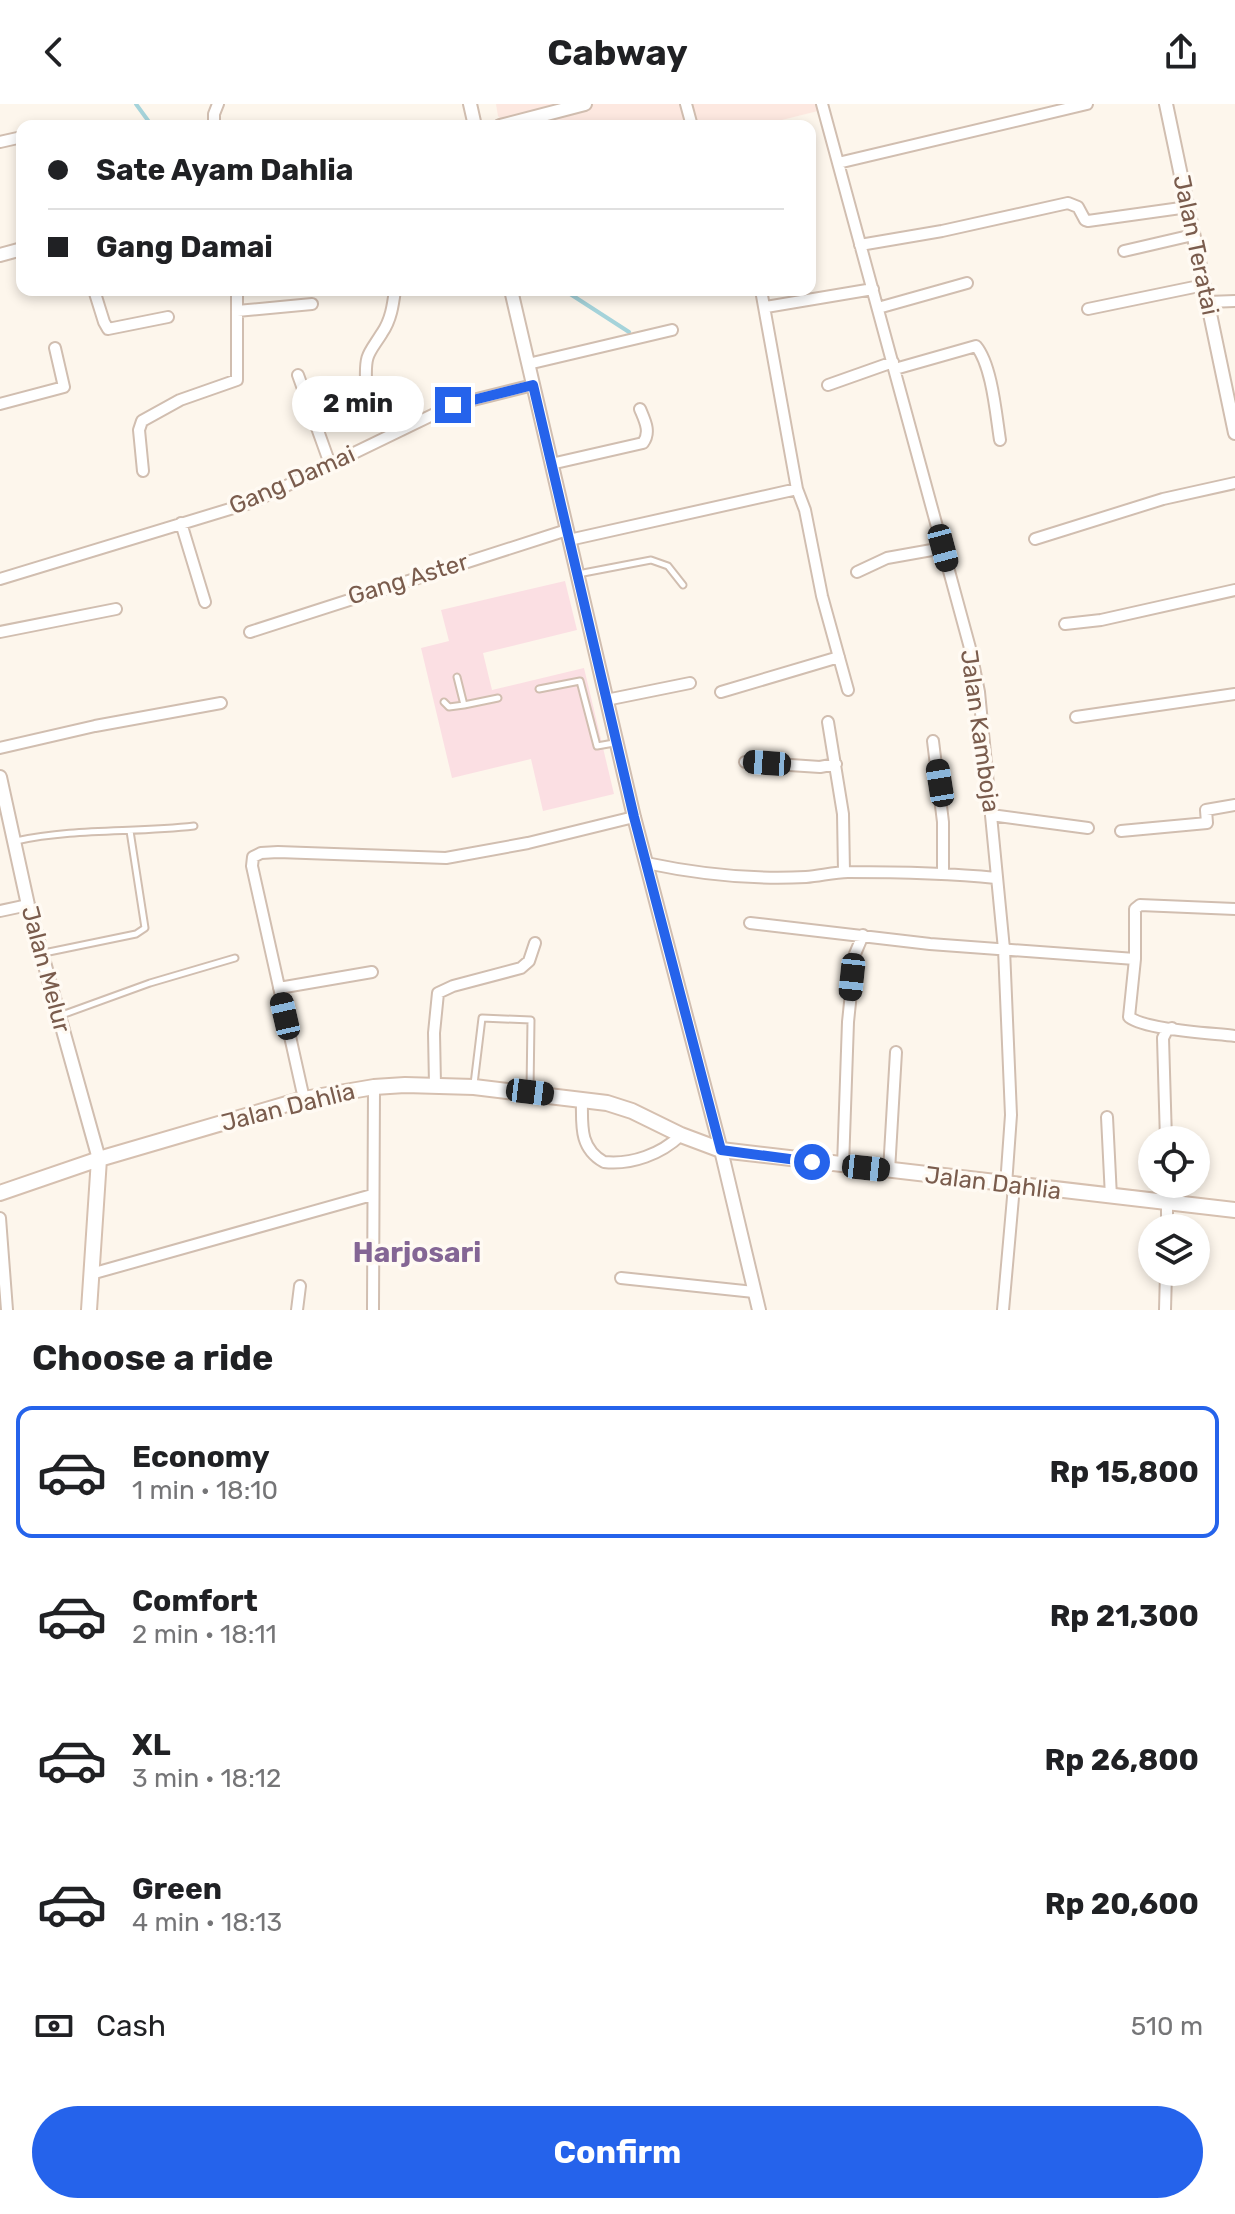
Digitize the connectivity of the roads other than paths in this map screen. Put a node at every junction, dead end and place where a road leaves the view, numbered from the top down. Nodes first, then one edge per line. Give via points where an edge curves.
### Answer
1 (584, 104) edge
2 (822, 104) edge
3 (1087, 104) edge
4 (1166, 104) edge
5 (523, 120) edge
6 (838, 163) junction
7 (1188, 207) junction
8 (1193, 235) junction
9 (860, 245) junction
10 (1124, 251) dead end
11 (967, 283) dead end
12 (1204, 285) junction
13 (873, 289) junction
14 (96, 296) edge
15 (237, 296) edge
16 (394, 296) edge
17 (512, 296) edge
18 (763, 296) edge
19 (1235, 301) edge
20 (1208, 302) junction
21 (312, 304) dead end
22 (766, 307) junction
23 (878, 308) junction
24 (1088, 309) dead end
25 (237, 311) junction
26 (168, 317) dead end
27 (672, 330) dead end
28 (55, 348) dead end
29 (528, 364) junction
30 (894, 366) junction
31 (298, 375) dead end
32 (366, 380) dead end
33 (533, 385) junction
34 (828, 385) dead end
35 (0, 404) edge
36 (640, 409) dead end
37 (1233, 412) edge
38 (1235, 433) edge
39 (1000, 440) dead end
40 (330, 464) junction
41 (551, 464) junction
42 (143, 471) dead end
43 (1235, 483) edge
44 (797, 489) junction
45 (181, 523) junction
46 (568, 535) junction
47 (1035, 539) dead end
48 (943, 548) junction
49 (857, 572) dead end
50 (577, 574) junction
51 (0, 579) edge
52 (683, 585) dead end
53 (1235, 590) edge
54 (205, 602) dead end
55 (116, 609) dead end
56 (1065, 624) dead end
57 (0, 632) edge
58 (250, 632) dead end
59 (839, 657) junction
60 (457, 677) dead end
61 (690, 683) dead end
62 (539, 689) dead end
63 (848, 690) dead end
64 (721, 692) dead end
65 (1235, 694) edge
66 (498, 698) dead end
67 (606, 700) junction
68 (444, 702) dead end
69 (221, 703) dead end
70 (464, 705) junction
71 (1076, 717) dead end
72 (828, 722) dead end
73 (933, 741) dead end
74 (617, 743) junction
75 (0, 748) edge
76 (745, 762) dead end
77 (836, 764) junction
78 (0, 777) edge
79 (2, 799) edge
80 (1235, 805) edge
81 (991, 815) junction
82 (634, 817) junction
83 (194, 826) dead end
84 (1088, 828) dead end
85 (130, 831) junction
86 (1121, 831) dead end
87 (15, 841) junction
88 (646, 863) junction
89 (844, 872) junction
90 (943, 873) junction
91 (996, 878) junction
92 (28, 905) junction
93 (1235, 909) edge
94 (0, 911) edge
95 (750, 923) dead end
96 (863, 935) junction
97 (535, 943) dead end
98 (1004, 949) junction
99 (41, 954) junction
100 (235, 958) dead end
101 (1135, 959) junction
102 (372, 972) dead end
103 (279, 988) junction
104 (58, 1016) junction
105 (1172, 1028) junction
106 (1235, 1036) edge
107 (896, 1052) dead end
108 (435, 1085) junction
109 (374, 1087) junction
110 (474, 1087) junction
111 (530, 1092) junction
112 (304, 1099) junction
113 (582, 1099) junction
114 (1107, 1117) dead end
115 (1166, 1126) edge
116 (681, 1135) junction
117 (721, 1150) junction
118 (99, 1159) junction
119 (843, 1166) junction
120 (889, 1171) junction
121 (1010, 1185) junction
122 (0, 1193) edge
123 (372, 1195) junction
124 (1111, 1197) junction
125 (1168, 1198) edge
126 (1168, 1203) junction
127 (1235, 1210) edge
128 (1168, 1214) edge
129 (0, 1218) edge
130 (91, 1274) junction
131 (621, 1278) dead end
132 (300, 1286) dead end
133 (1166, 1286) edge
134 (754, 1292) junction
135 (297, 1308) edge
136 (7, 1310) edge
137 (89, 1310) edge
138 (283, 1310) edge
139 (373, 1310) edge
140 (759, 1310) edge
141 (1003, 1310) edge
142 (1165, 1310) edge

1 - 5 street
2 - 6 street, Jalan Kamboja
3 - 6 street
4 - 7 street, Jalan Teratai
6 - 9 street, Jalan Kamboja
7 - 8 street, Jalan Teratai
7 - 9 street via 1088,221 1068,203
8 - 10 street
8 - 12 street, Jalan Teratai
9 - 13 street, Jalan Kamboja
11 - 23 street
12 - 20 street, Jalan Teratai
12 - 24 street
13 - 22 street
13 - 23 street, Jalan Kamboja
14 - 26 street via 108,329
15 - 25 street
16 - 32 street via 393,311 371,346
17 - 29 street
18 - 22 street
19 - 20 street
20 - 37 street, Jalan Teratai
21 - 25 street
22 - 44 street
23 - 30 street, Jalan Kamboja
25 - 42 street via 237,380 180,400 142,421
27 - 29 street
28 - 35 street via 64,387
29 - 33 street
30 - 34 street
30 - 39 street via 976,346 988,372
30 - 48 street, Jalan Kamboja
31 - 40 street
33 - 40 street, Gang Damai via 453,405
33 - 41 street
36 - 41 street via 647,426 643,443
37 - 38 street, Jalan Teratai
40 - 45 street, Gang Damai via 253,502
41 - 46 street
43 - 47 street via 1163,499
44 - 46 street, Gang Aster
44 - 59 street
45 - 51 street, Gang Damai
45 - 54 street
46 - 50 street
46 - 58 street, Gang Aster
48 - 49 street via 887,558
48 - 81 street, Jalan Kamboja via 976,672
50 - 52 lane via 651,560 668,566
50 - 67 street
53 - 56 street
55 - 57 street
59 - 63 street
59 - 64 street
60 - 70 lane
61 - 67 street
62 - 74 lane via 580,681 598,747
65 - 71 street
66 - 70 lane
67 - 74 street
68 - 70 lane via 449,707
69 - 75 street
72 - 77 street
73 - 90 street
74 - 82 street
76 - 77 street
77 - 89 street
78 - 79 street, Jalan Melur
79 - 87 street, Jalan Melur
80 - 86 street via 1206,810 1207,823
81 - 84 street
81 - 91 street, Jalan Kamboja
82 - 88 street
82 - 103 street via 446,858 261,853 253,857 252,866
83 - 85 lane
85 - 87 lane
85 - 99 lane via 145,928
87 - 92 street, Jalan Melur
88 - 89 street via 770,877
88 - 117 street
89 - 90 street
90 - 91 street
91 - 98 street, Jalan Kamboja
92 - 94 street
92 - 99 street, Jalan Melur
93 - 101 street via 1140,905 1135,909
95 - 96 street
96 - 98 street
96 - 119 street via 855,954 848,1022
97 - 108 street via 521,968 438,993
98 - 101 street
98 - 121 street, Jalan Kamboja
99 - 104 street, Jalan Melur
100 - 104 lane
101 - 105 street via 1129,1017
102 - 103 street
103 - 112 street
104 - 118 street, Jalan Melur
105 - 106 street
105 - 115 street via 1163,1038
107 - 120 street
108 - 109 main road, Jalan Dahlia
108 - 110 main road, Jalan Dahlia
109 - 112 main road, Jalan Dahlia
109 - 123 street
110 - 111 main road, Jalan Dahlia
110 - 111 lane via 482,1018 531,1020
111 - 113 main road, Jalan Dahlia
112 - 118 main road, Jalan Dahlia
113 - 116 main road, Jalan Dahlia via 632,1111
113 - 116 street via 587,1149 604,1162 657,1152
114 - 124 street
116 - 117 main road, Jalan Dahlia
117 - 119 main road, Jalan Dahlia
117 - 134 street
118 - 122 main road, Jalan Dahlia
118 - 130 main road
119 - 120 main road, Jalan Dahlia
120 - 121 main road, Jalan Dahlia
121 - 124 main road, Jalan Dahlia
121 - 141 street, Jalan Kamboja
123 - 130 street
123 - 139 street
124 - 126 main road, Jalan Dahlia
125 - 126 street
126 - 127 main road, Jalan Dahlia
126 - 128 street
129 - 136 street
130 - 137 main road
131 - 134 street
132 - 135 street
133 - 142 street
134 - 140 street
135 - 138 street

